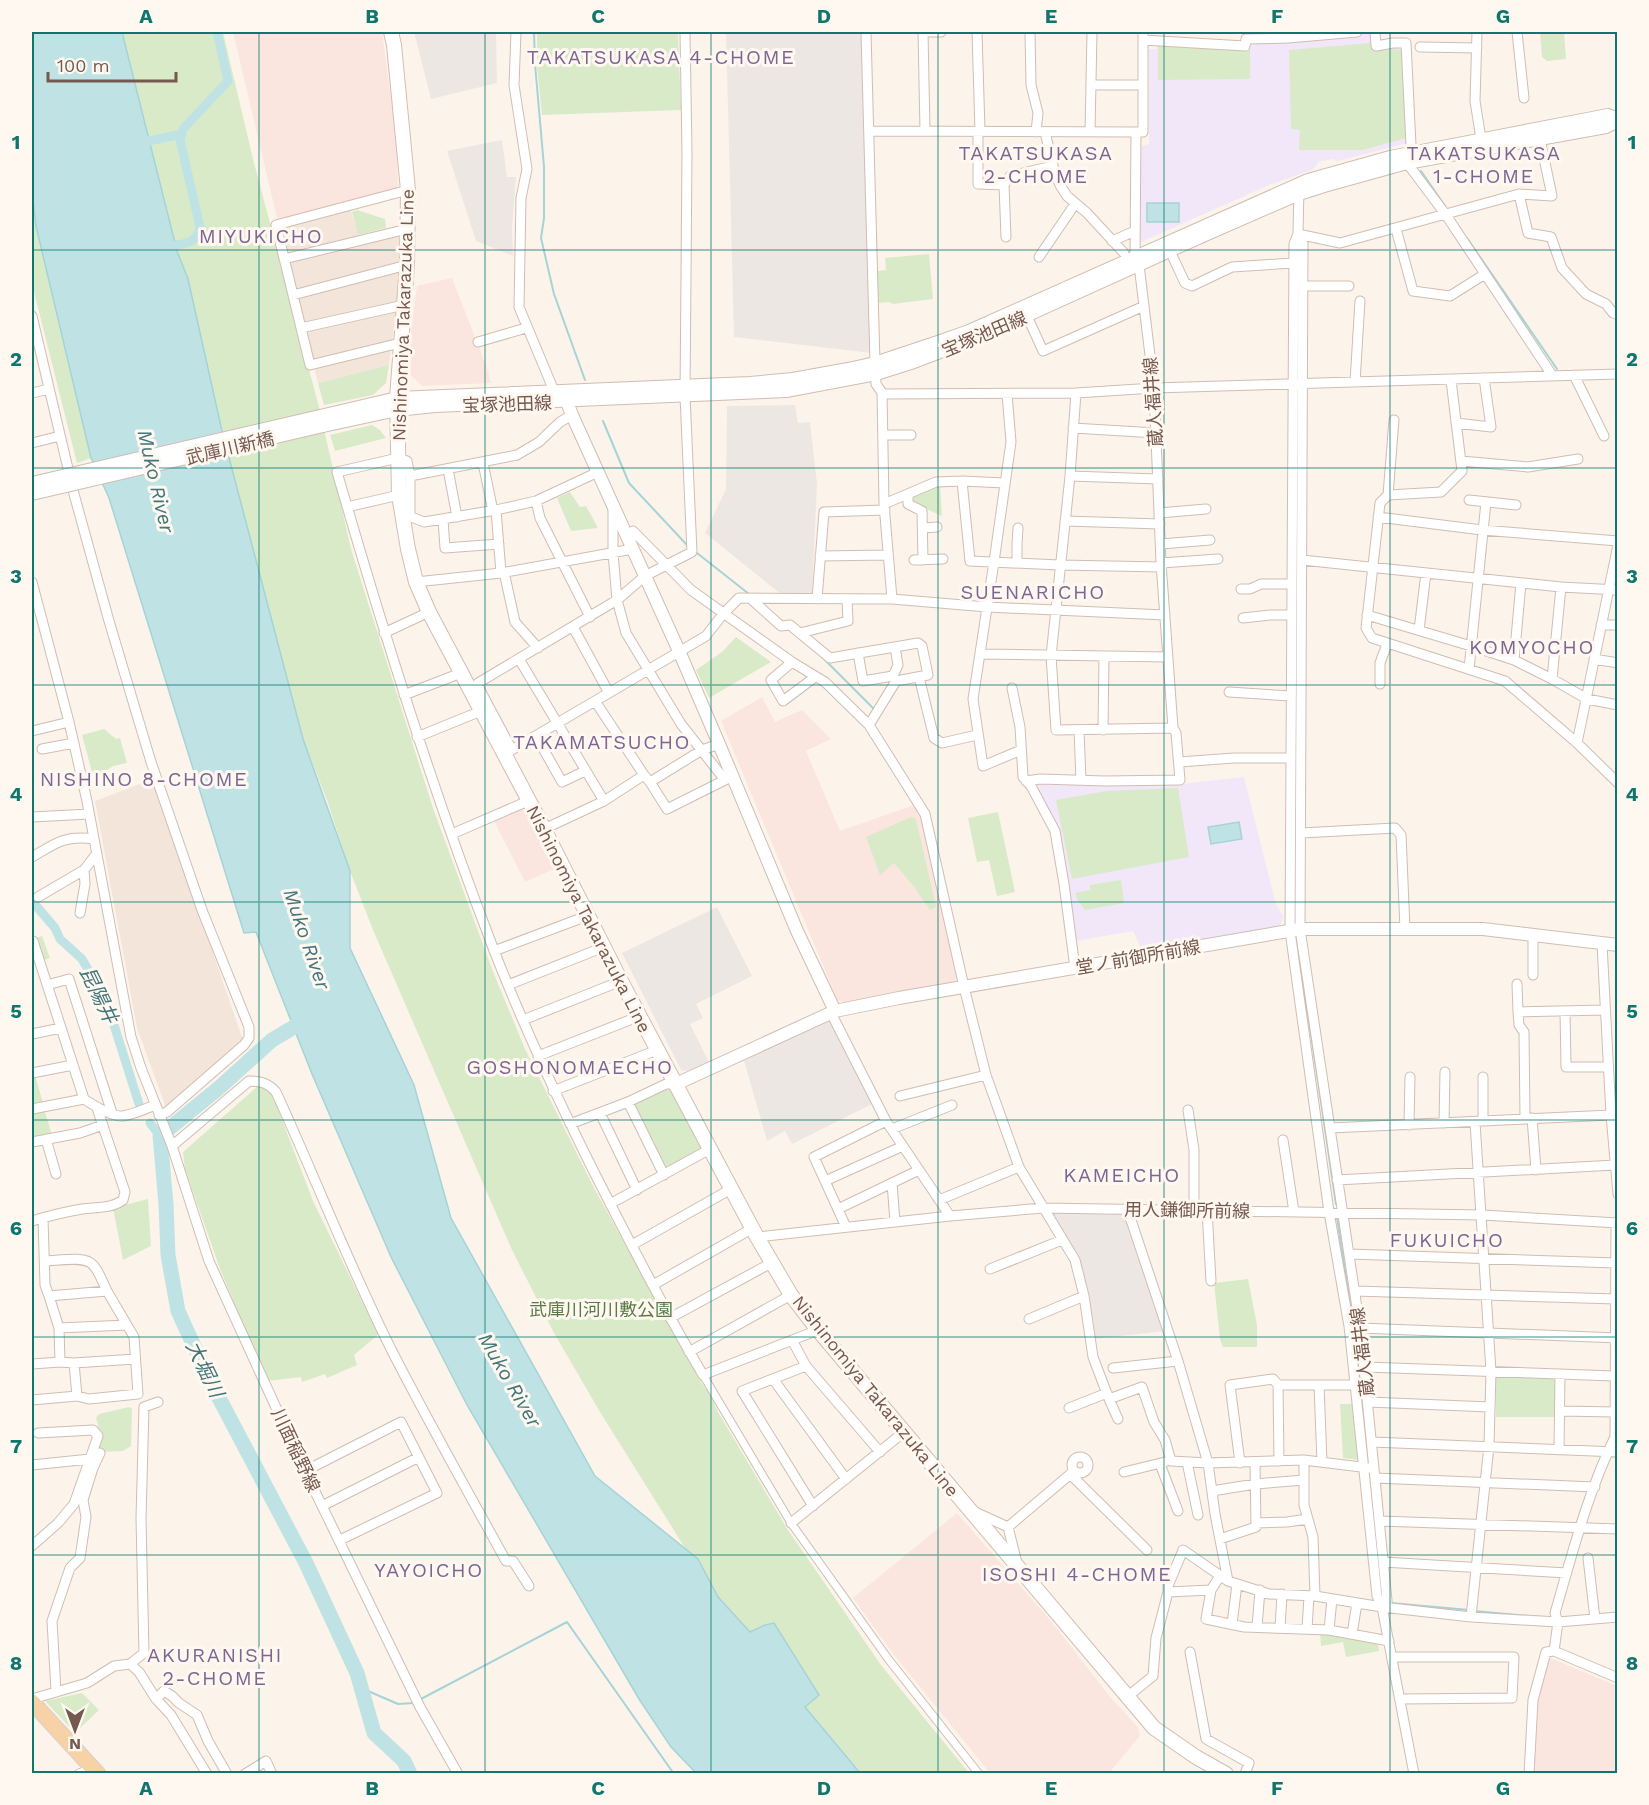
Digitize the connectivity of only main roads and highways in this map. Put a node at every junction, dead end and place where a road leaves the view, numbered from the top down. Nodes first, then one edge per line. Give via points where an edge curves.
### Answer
1 (394, 36) edge
2 (32, 1700) edge
3 (32, 1715) edge
4 (87, 1773) edge
5 (1226, 1773) edge

1 - 5 main road, Nishinomiya Takarazuka Line via 408,190 397,404 399,495 406,515 416,582 429,612 481,711 508,752 528,801 657,1050 792,1294 1154,1728
2 - 4 main road
3 - 4 main road

